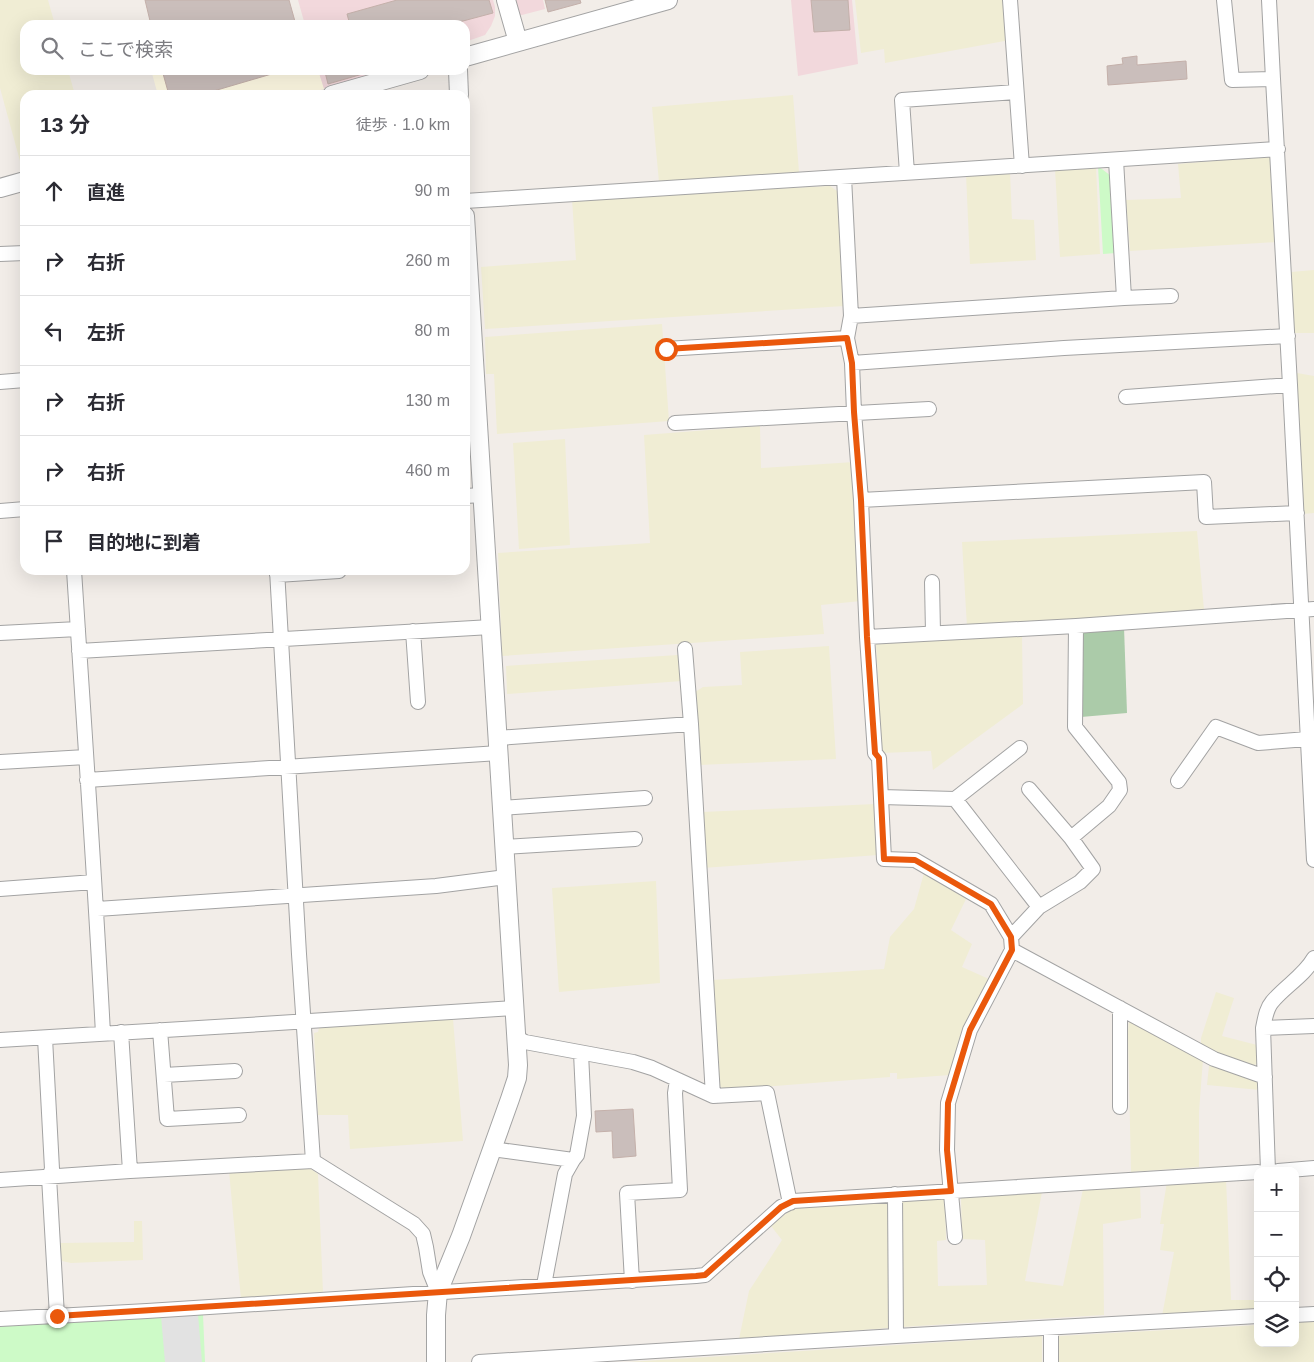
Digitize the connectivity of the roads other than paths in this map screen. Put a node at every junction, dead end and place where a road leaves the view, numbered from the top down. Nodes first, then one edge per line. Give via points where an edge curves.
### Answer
1 (506, 0) edge
2 (668, 0) edge
3 (1012, 0) edge
4 (1224, 0) edge
5 (1269, 0) edge
6 (518, 42) junction
7 (470, 56) edge
8 (402, 75) edge
9 (458, 75) edge
10 (1273, 79) junction
11 (350, 90) edge
12 (459, 90) edge
13 (1016, 92) junction
14 (1278, 150) junction
15 (1116, 160) junction
16 (1022, 166) junction
17 (907, 173) junction
18 (844, 177) junction
19 (20, 182) edge
20 (0, 188) edge
21 (470, 201) edge
22 (20, 253) edge
23 (0, 254) edge
24 (470, 294) edge
25 (1171, 296) dead end
26 (1124, 298) junction
27 (851, 316) junction
28 (1288, 336) junction
29 (847, 338) junction
30 (666, 349) dead end
31 (852, 363) junction
32 (20, 380) edge
33 (0, 382) edge
34 (1290, 385) junction
35 (1126, 397) dead end
36 (928, 409) dead end
37 (854, 412) junction
38 (675, 423) dead end
39 (483, 495) junction
40 (470, 496) edge
41 (861, 500) junction
42 (20, 509) edge
43 (0, 511) edge
44 (1297, 513) junction
45 (74, 575) edge
46 (277, 575) edge
47 (932, 582) dead end
48 (1308, 609) edge
49 (1076, 626) junction
50 (491, 627) junction
51 (78, 629) junction
52 (413, 631) junction
53 (0, 633) edge
54 (934, 633) junction
55 (867, 637) junction
56 (281, 639) junction
57 (685, 649) dead end
58 (79, 651) junction
59 (418, 702) dead end
60 (691, 724) junction
61 (1308, 739) junction
62 (498, 745) junction
63 (1020, 748) dead end
64 (86, 757) junction
65 (0, 762) edge
66 (288, 766) junction
67 (87, 780) junction
68 (1178, 781) dead end
69 (1029, 789) dead end
70 (881, 797) junction
71 (645, 798) dead end
72 (955, 799) junction
73 (502, 808) junction
74 (1071, 838) junction
75 (635, 839) dead end
76 (504, 847) junction
77 (1314, 860) edge
78 (506, 877) junction
79 (94, 882) junction
80 (0, 890) edge
81 (296, 896) junction
82 (1039, 907) junction
83 (97, 909) junction
84 (1011, 943) junction
85 (1314, 958) edge
86 (514, 1008) junction
87 (1120, 1008) junction
88 (304, 1022) junction
89 (1314, 1026) edge
90 (1263, 1028) junction
91 (160, 1030) junction
92 (122, 1032) junction
93 (103, 1034) junction
94 (516, 1037) junction
95 (44, 1038) junction
96 (0, 1040) edge
97 (581, 1053) junction
98 (235, 1071) dead end
99 (164, 1075) junction
100 (1265, 1077) junction
101 (677, 1080) junction
102 (713, 1096) junction
103 (1120, 1107) dead end
104 (239, 1115) dead end
105 (492, 1149) junction
106 (573, 1160) junction
107 (313, 1161) junction
108 (1268, 1167) edge
109 (1314, 1168) edge
110 (1299, 1169) edge
111 (130, 1171) junction
112 (1254, 1172) edge
113 (50, 1177) junction
114 (0, 1180) edge
115 (951, 1191) junction
116 (895, 1194) junction
117 (790, 1203) junction
118 (955, 1237) dead end
119 (632, 1280) junction
120 (544, 1285) junction
121 (438, 1292) junction
122 (1314, 1314) edge
123 (1299, 1315) edge
124 (57, 1316) junction
125 (1254, 1316) edge
126 (0, 1319) edge
127 (1051, 1328) junction
128 (896, 1336) junction
129 (516, 1361) edge
130 (436, 1362) edge
131 (479, 1362) edge
132 (1051, 1362) edge

1 - 6 street
2 - 6 street
3 - 13 street
4 - 10 street via 1232,80
5 - 10 street
6 - 7 street
8 - 11 street
9 - 12 street
10 - 14 street
13 - 16 street
13 - 17 street via 902,100
14 - 15 street
14 - 28 street
15 - 16 street
15 - 26 street
16 - 17 street
17 - 18 street
18 - 21 street
18 - 27 street
19 - 20 street
22 - 23 street
24 - 39 street
25 - 26 street
26 - 27 street
27 - 29 street
28 - 31 street
28 - 34 street
29 - 30 street
29 - 31 street
31 - 37 street
32 - 33 street
34 - 35 street
34 - 44 street
36 - 37 street
37 - 38 street
37 - 41 street
39 - 40 street
39 - 50 street
41 - 44 street via 1204,482 1206,517
41 - 55 street
42 - 43 street
44 - 48 street
45 - 51 street
46 - 56 street
47 - 54 street
48 - 49 street
48 - 61 street
49 - 54 street
49 - 74 street via 1074,726 1119,782 1120,790 1109,806
50 - 52 street
50 - 62 street
51 - 53 street
51 - 58 street
52 - 56 street
52 - 59 street
54 - 55 street
55 - 70 street
56 - 58 street
56 - 66 street
57 - 60 street
58 - 64 street
60 - 62 street
60 - 102 street
61 - 68 street via 1258,743 1216,727
61 - 77 street
62 - 66 street
62 - 73 street
63 - 72 street
64 - 65 street
64 - 67 street
66 - 67 street
66 - 81 street
67 - 79 street
69 - 74 street
70 - 72 street
70 - 84 street via 884,859 915,860 991,904
71 - 73 street
72 - 82 street
73 - 76 street
74 - 82 street via 1093,869 1080,882
75 - 76 street
76 - 78 street
78 - 81 street via 436,886
78 - 86 street
79 - 80 street
79 - 83 street
81 - 83 street
81 - 88 street
82 - 84 street
83 - 93 street
84 - 87 street
84 - 115 street via 970,1030 948,1103 947,1150
85 - 90 street via 1301,976 1271,1002
86 - 88 street
86 - 94 street
87 - 100 street via 1214,1058
87 - 103 street
88 - 91 street
88 - 107 street
89 - 90 street
90 - 100 street
91 - 92 street
91 - 99 street
92 - 93 street
92 - 111 street
93 - 95 street
94 - 97 street via 525,1042
94 - 105 street via 517,1078
95 - 96 street
95 - 113 street
97 - 101 street via 633,1062
97 - 106 street via 584,1116 577,1155
98 - 99 street
99 - 104 street via 167,1119
100 - 108 street
101 - 102 street
101 - 119 street via 680,1190 627,1193
102 - 117 street via 766,1092
105 - 106 street
105 - 121 street via 462,1236
106 - 120 street via 565,1174
107 - 111 street
107 - 121 street via 414,1224 422,1234
109 - 110 street
111 - 113 street
112 - 115 street
113 - 114 street
113 - 124 street
115 - 116 street
115 - 118 street
116 - 117 street
116 - 128 street
117 - 119 street via 781,1207 705,1275
119 - 120 street
120 - 121 street
121 - 124 street
121 - 130 street
122 - 123 street
124 - 126 street
125 - 127 street
127 - 128 street
127 - 132 street
128 - 129 street
129 - 131 street

